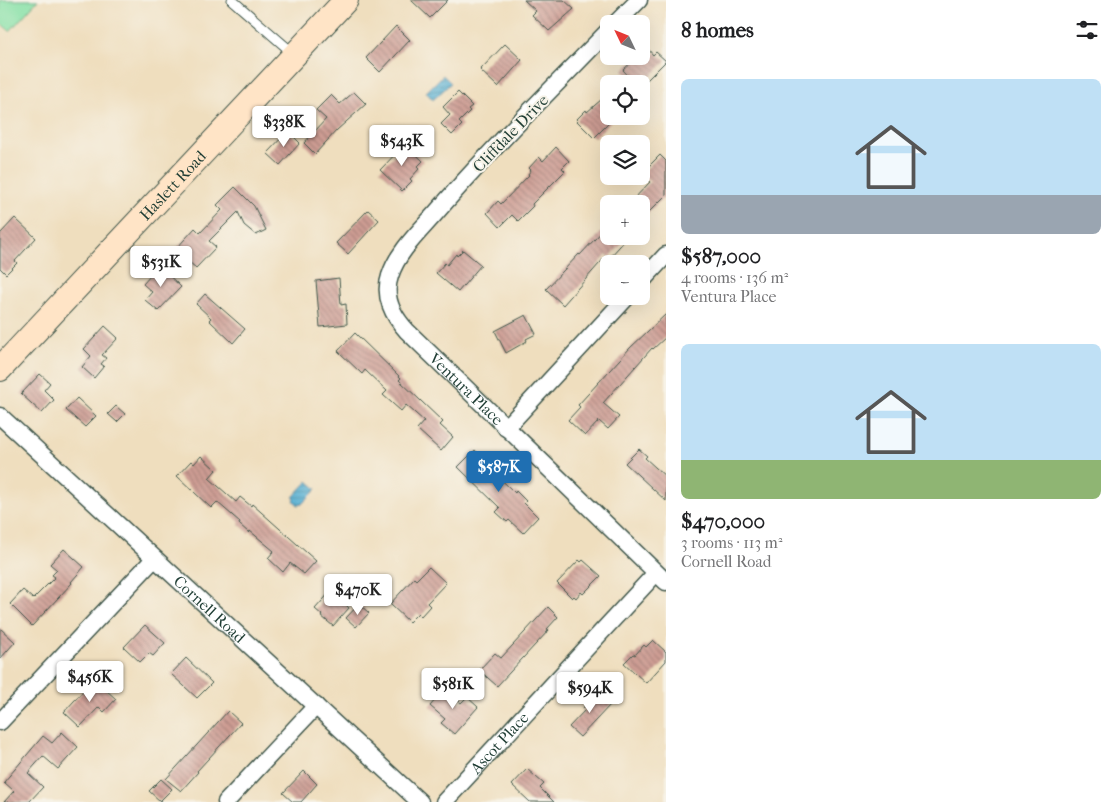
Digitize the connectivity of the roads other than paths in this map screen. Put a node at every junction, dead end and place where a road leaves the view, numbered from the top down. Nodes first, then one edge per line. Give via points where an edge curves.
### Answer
1 (232, 0) edge
2 (346, 0) edge
3 (639, 0) edge
4 (624, 15) edge
5 (600, 39) edge
6 (294, 54) junction
7 (414, 238) joint
8 (666, 255) edge
9 (650, 272) edge
10 (620, 305) edge
11 (0, 369) edge
12 (0, 416) edge
13 (506, 428) junction
14 (154, 559) junction
15 (661, 577) edge
16 (316, 706) junction
17 (0, 722) edge
18 (226, 802) edge
19 (420, 802) edge
20 (444, 802) edge

1 - 6 lane
2 - 6 street, Haslett Road
3 - 4 street
5 - 7 street, Cliffdale Drive via 456,189
6 - 11 street, Haslett Road
7 - 13 street, Ventura Place via 390,276 388,297 391,306 400,324
8 - 9 street
10 - 13 street
12 - 14 street, Cornell Road
13 - 15 street, Ventura Place
14 - 16 street, Cornell Road
14 - 17 street
15 - 20 street, Ascot Place
16 - 18 street
16 - 19 street, Cornell Road

